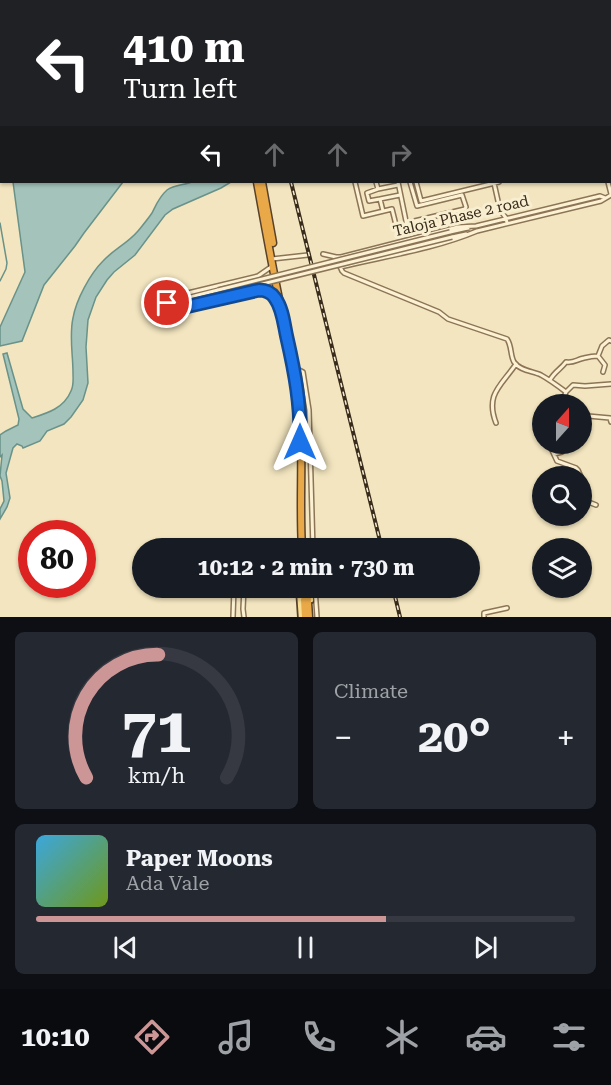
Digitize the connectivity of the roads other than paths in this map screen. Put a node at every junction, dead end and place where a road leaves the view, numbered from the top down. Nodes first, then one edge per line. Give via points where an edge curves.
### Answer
1 (257, 183) edge
2 (262, 183) edge
3 (355, 183) edge
4 (376, 183) edge
5 (398, 183) edge
6 (410, 183) edge
7 (417, 183) edge
8 (491, 183) edge
9 (494, 183) edge
10 (378, 189) junction
11 (262, 192) junction
12 (400, 195) junction
13 (453, 195) junction
14 (611, 195) edge
15 (605, 198) junction
16 (380, 200) junction
17 (433, 200) junction
18 (383, 211) junction
19 (506, 218) junction
20 (406, 223) junction
21 (507, 224) junction
22 (476, 226) junction
23 (477, 231) junction
24 (323, 254) dead end
25 (308, 255) dead end
26 (336, 257) junction
27 (273, 261) junction
28 (340, 267) junction
29 (218, 292) junction
30 (168, 305) junction
31 (281, 308) junction
32 (611, 340) edge
33 (598, 356) junction
34 (516, 364) junction
35 (297, 369) junction
36 (603, 372) dead end
37 (550, 380) junction
38 (611, 384) edge
39 (566, 392) joint
40 (592, 416) edge
41 (611, 422) edge
42 (496, 423) dead end
43 (554, 454) edge
44 (571, 466) edge
45 (592, 503) edge
46 (596, 505) dead end
47 (302, 538) edge
48 (303, 538) edge
49 (313, 538) edge
50 (234, 598) edge
51 (244, 598) edge
52 (306, 598) edge
53 (316, 598) edge
54 (507, 608) dead end
55 (233, 617) edge
56 (244, 617) edge
57 (307, 617) edge
58 (317, 617) edge
59 (484, 617) edge

1 - 11 highway
2 - 11 highway
3 - 18 street via 363,216
4 - 10 street
5 - 10 street
5 - 12 street
6 - 17 street via 417,206
7 - 17 street via 421,201
8 - 13 street
9 - 19 street via 500,210
10 - 16 street via 367,193 369,201
11 - 27 highway
12 - 16 street
12 - 20 street
13 - 17 street
13 - 20 street via 462,195 466,208
14 - 15 street, Taloja Phase 2 road
15 - 19 street, Taloja Phase 2 road
15 - 21 street, Taloja Phase 2 road
16 - 18 street
18 - 20 street via 392,210 397,229 407,227
19 - 21 street
19 - 22 street, Taloja Phase 2 road
21 - 23 street, Taloja Phase 2 road
22 - 26 street, Taloja Phase 2 road
22 - 29 street, bridge
23 - 28 street, Taloja Phase 2 road via 439,245
23 - 29 street, bridge
24 - 26 street, Taloja Phase 2 road
25 - 27 street
26 - 28 street
27 - 30 street via 258,276 169,299
27 - 31 highway
27 - 35 highway
28 - 34 street via 344,273 465,326 507,339
29 - 30 street
30 - 31 street via 172,310 259,290 269,292
31 - 47 highway via 301,417
32 - 33 street via 602,346
33 - 36 street via 605,365
33 - 37 street via 566,362
34 - 37 street
34 - 42 street via 495,392 492,411
35 - 48 highway via 303,417
35 - 49 street via 303,372 309,410
37 - 39 street
38 - 39 street via 573,385
40 - 41 street via 610,418
43 - 44 street via 557,461
45 - 46 street
50 - 55 street
51 - 56 street
52 - 57 highway
53 - 58 street
54 - 59 street via 484,613

